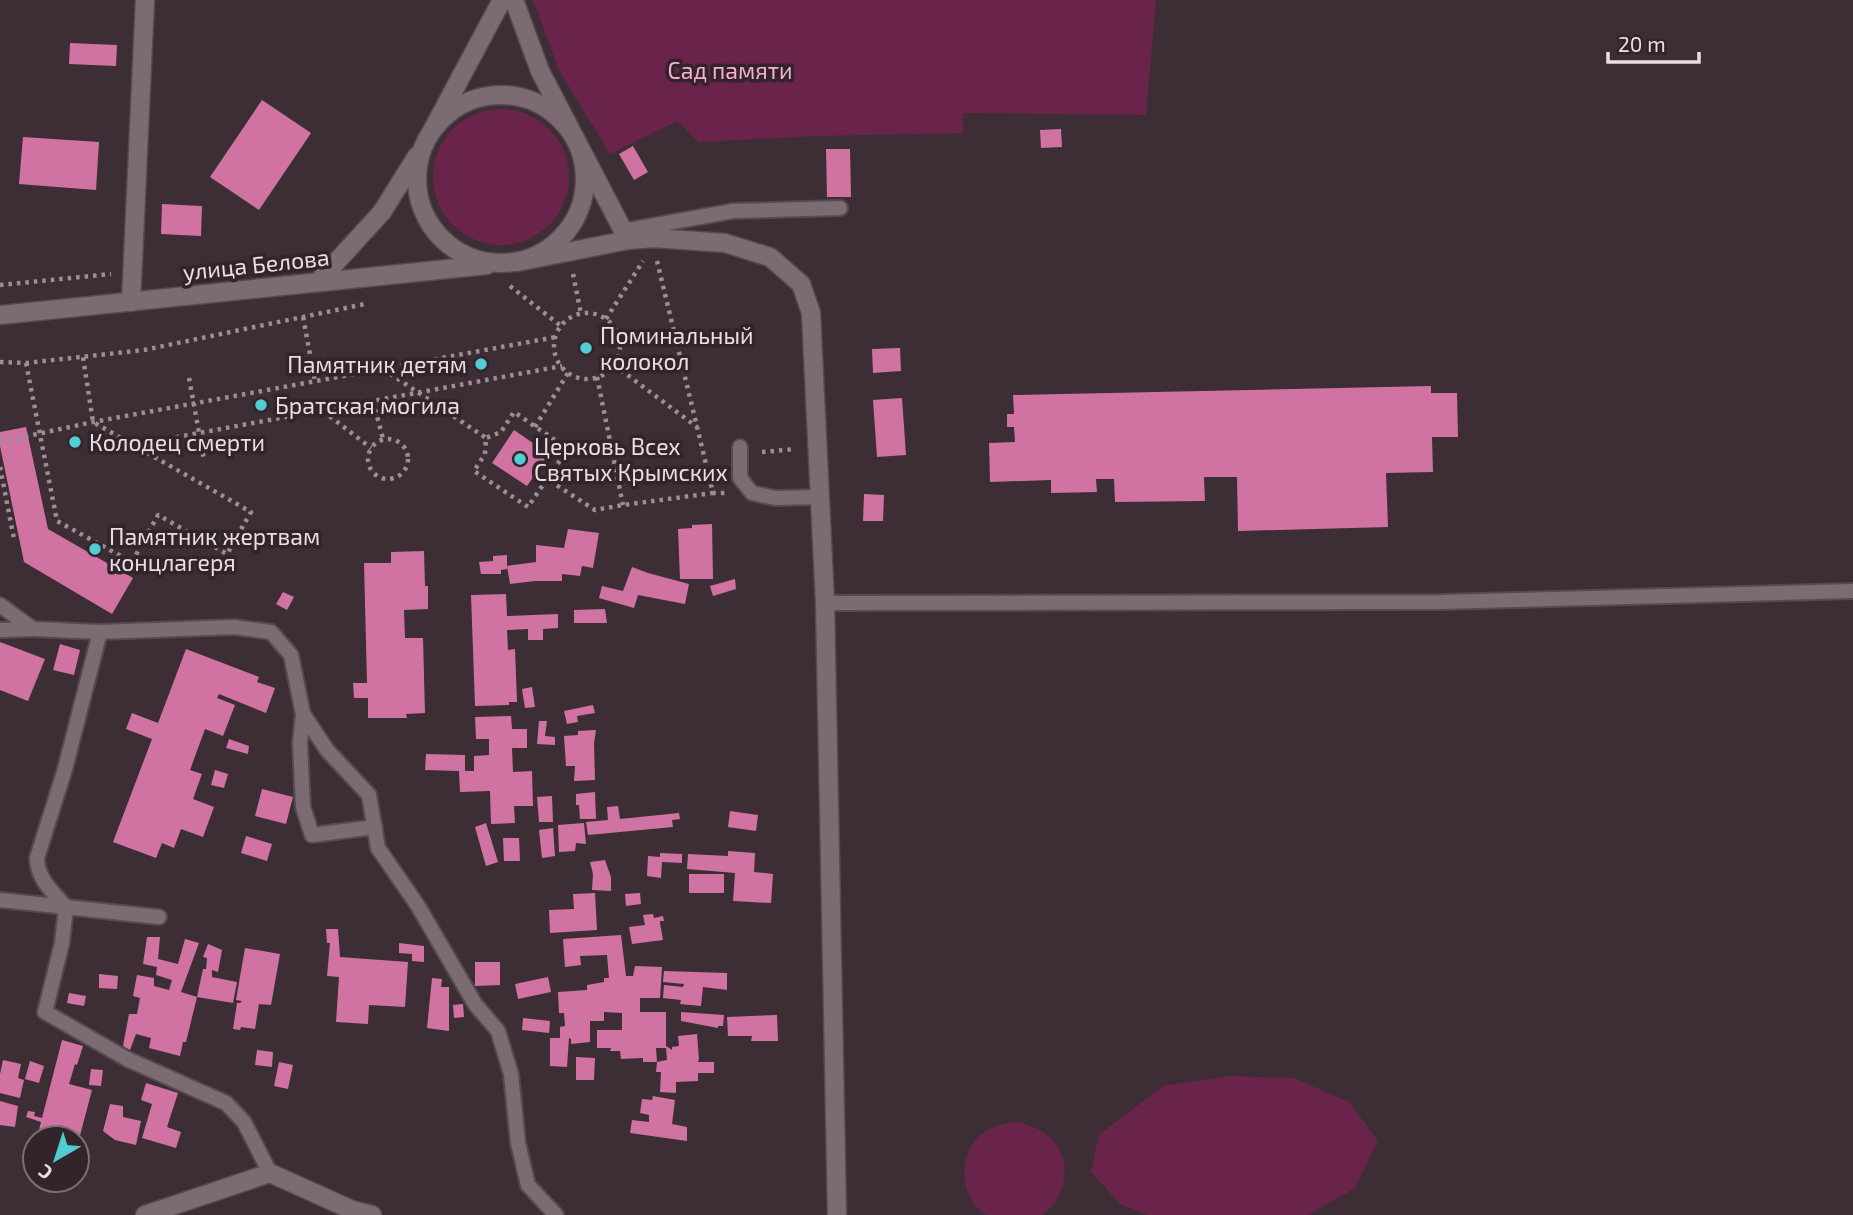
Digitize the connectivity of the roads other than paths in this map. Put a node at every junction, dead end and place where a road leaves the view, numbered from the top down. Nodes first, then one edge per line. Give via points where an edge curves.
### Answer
1 (145, 0) edge
2 (502, 0) edge
3 (514, 0) edge
4 (433, 129) junction
5 (572, 133) junction
6 (840, 208) dead end
7 (625, 235) junction
8 (517, 262) junction
9 (318, 282) junction
10 (131, 302) junction
11 (0, 315) edge
12 (740, 450) road end
13 (820, 497) junction
14 (1853, 591) edge
15 (825, 603) junction
16 (0, 605) edge
17 (33, 629) junction
18 (0, 630) edge
19 (100, 632) junction
20 (303, 714) junction
21 (375, 827) junction
22 (0, 900) edge
23 (66, 907) junction
24 (159, 917) dead end
25 (270, 1173) junction
26 (145, 1215) edge
27 (372, 1215) edge
28 (555, 1215) edge
29 (837, 1215) edge

1 - 10 street
2 - 4 street
3 - 5 street via 540,71
4 - 5 street via 464,103 504,95 542,106
4 - 8 street via 423,146 417,176 421,206 430,224 443,240 477,260
4 - 9 street via 382,212
5 - 7 street
5 - 8 street via 585,171 579,212 555,245
6 - 7 lane via 733,211
7 - 8 street
7 - 13 street via 725,243 770,257 800,284 811,313
8 - 9 street, улица Белова
9 - 10 street, улица Белова
10 - 11 street, улица Белова
12 - 13 lane via 740,478 752,493 775,498
13 - 15 street
14 - 15 lane via 1441,603
15 - 29 street
16 - 17 lane
17 - 18 lane
17 - 19 lane
19 - 20 lane via 234,627 271,632 291,655
19 - 23 lane via 37,858 43,881
20 - 21 lane via 327,750 369,795
20 - 21 lane via 303,807 312,835
21 - 28 lane via 378,848 475,1004 498,1031 511,1074 518,1143 528,1185
22 - 23 lane
23 - 24 lane
23 - 25 lane via 45,1012 127,1059 226,1103 244,1122
25 - 26 street
25 - 27 street

